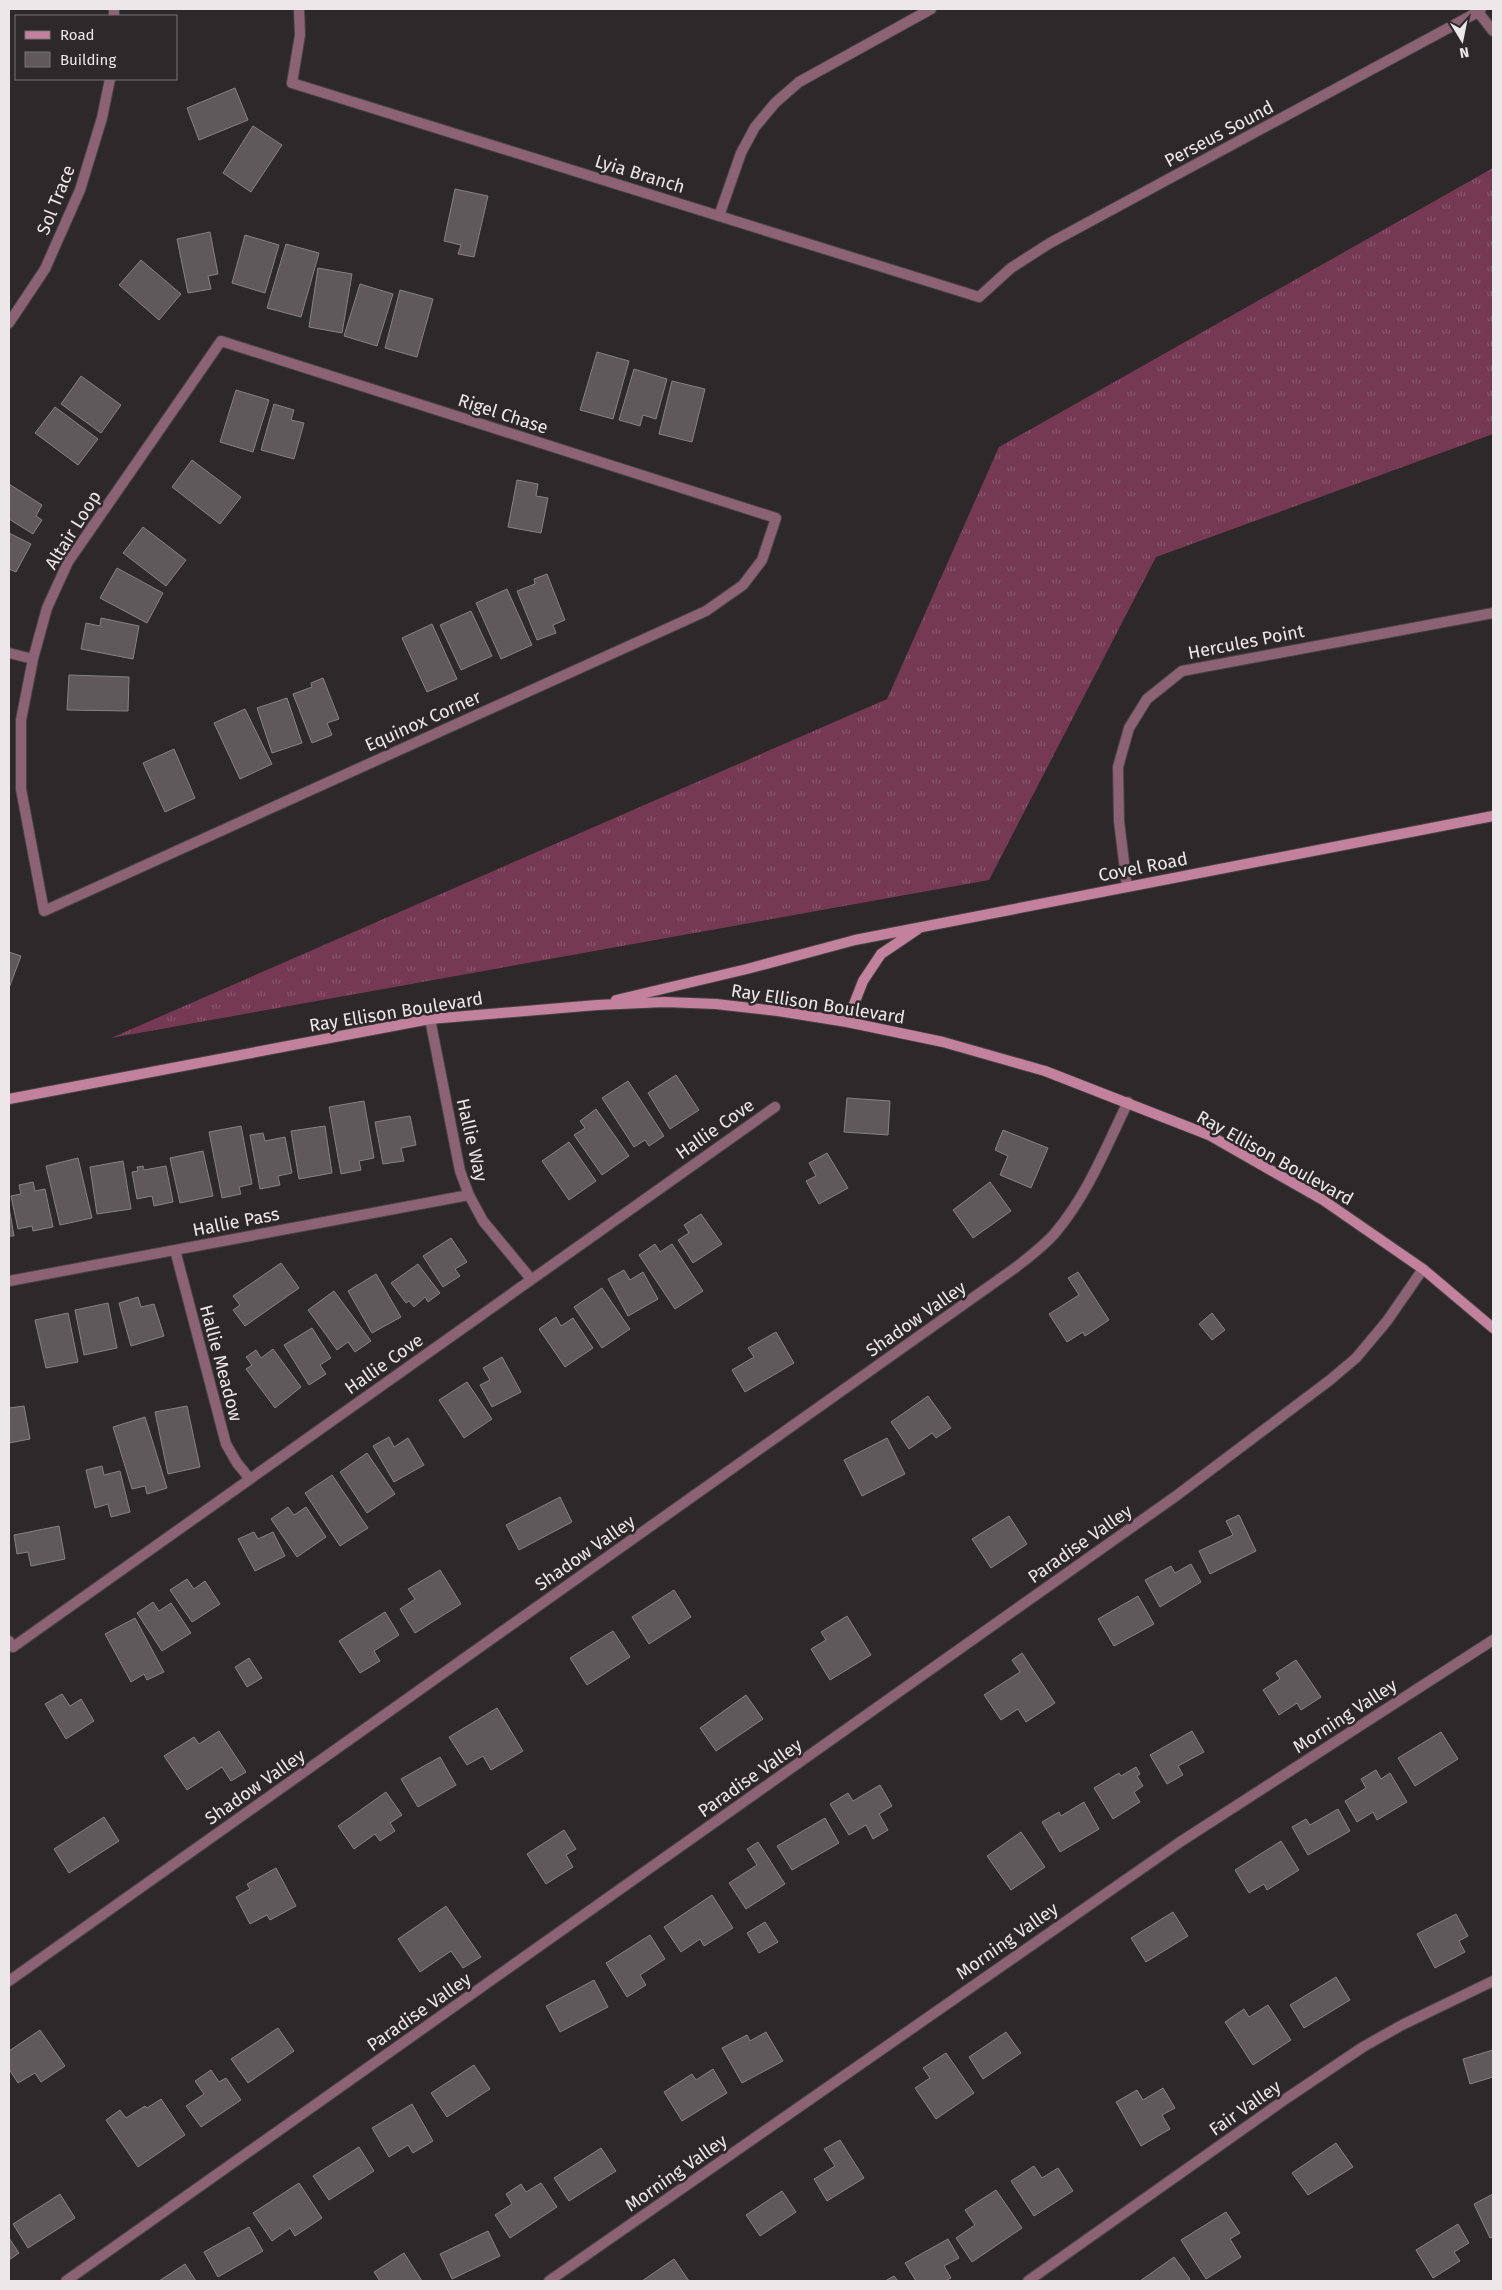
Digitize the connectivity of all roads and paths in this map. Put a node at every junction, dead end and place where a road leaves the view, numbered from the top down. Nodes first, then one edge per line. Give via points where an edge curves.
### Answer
1 (300, 9) edge
2 (932, 9) edge
3 (1479, 11) edge
4 (1493, 31) edge
5 (110, 80) edge
6 (719, 216) junction
7 (979, 297) joint
8 (9, 323) edge
9 (221, 341) joint
10 (776, 518) joint
11 (1493, 613) edge
12 (9, 653) edge
13 (33, 659) junction
14 (1493, 816) edge
15 (1127, 887) junction
16 (44, 911) joint
17 (924, 926) junction
18 (597, 1004) junction
19 (430, 1019) junction
20 (847, 1022) junction
21 (9, 1098) edge
22 (1128, 1102) junction
23 (774, 1107) dead end
24 (468, 1195) junction
25 (175, 1250) junction
26 (1423, 1269) junction
27 (532, 1279) junction
28 (9, 1281) edge
29 (1493, 1328) edge
30 (250, 1479) junction
31 (1493, 1640) edge
32 (11, 1644) edge
33 (9, 1981) edge
34 (1493, 1981) edge
35 (66, 2281) edge
36 (549, 2281) edge
37 (1028, 2281) edge

1 - 6 street, Lyia Branch via 300,35 292,83
2 - 6 street via 799,82 775,103 754,127
3 - 4 street
3 - 7 street, Perseus Sound via 1050,243 1012,268
5 - 8 street, Sol Trace via 80,190 45,269
6 - 7 street, Lyia Branch
9 - 10 street, Rigel Chase
9 - 13 street, Altair Loop via 68,562 47,608
10 - 16 street, Equinox Corner via 762,560 743,586 706,611
11 - 15 street, Hercules Point via 1182,671 1147,699 1129,728 1118,767 1119,821
12 - 13 street
13 - 16 street, Altair Loop via 21,720 21,790
14 - 15 street, Covel Road
15 - 17 street, Covel Road
17 - 18 street
17 - 20 street, Covel Road via 881,954 863,981
18 - 19 street, Ray Ellison Boulevard
18 - 20 street, Ray Ellison Boulevard via 716,1004
19 - 21 street, Ray Ellison Boulevard
19 - 24 street, Hallie Way via 460,1171
20 - 22 street, Ray Ellison Boulevard via 943,1042 1045,1071
22 - 26 street, Ray Ellison Boulevard via 1209,1135 1323,1200
22 - 33 street, Shadow Valley via 1074,1209 1054,1234 1015,1268
23 - 27 street, Hallie Cove
24 - 25 street, Hallie Pass
24 - 27 street, Hallie Way via 483,1221
25 - 28 street, Hallie Pass
25 - 30 street, Hallie Meadow via 226,1444
26 - 29 street, Ray Ellison Boulevard
26 - 35 street, Paradise Valley via 1387,1321 1356,1358 1176,1496
27 - 30 street, Hallie Cove
30 - 32 street, Hallie Cove
31 - 36 street, Morning Valley via 1180,1842
34 - 37 street, Fair Valley via 1363,2047

